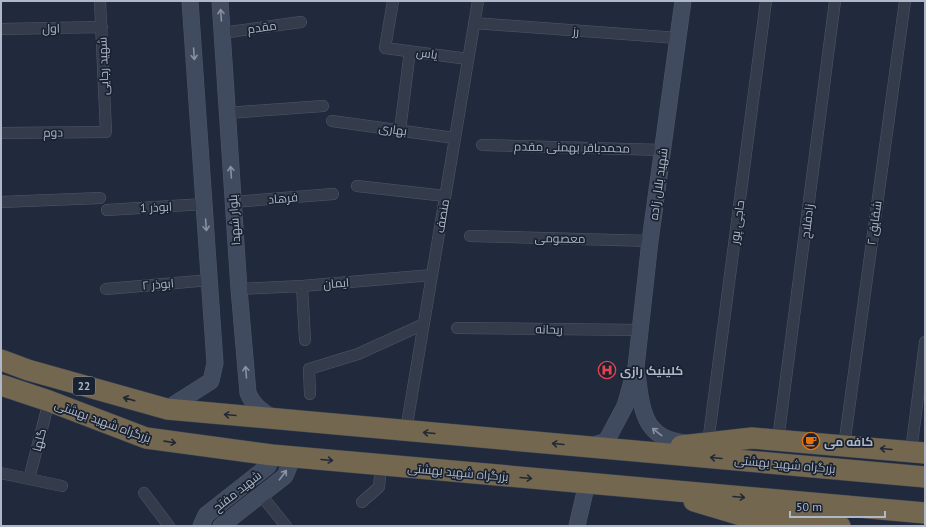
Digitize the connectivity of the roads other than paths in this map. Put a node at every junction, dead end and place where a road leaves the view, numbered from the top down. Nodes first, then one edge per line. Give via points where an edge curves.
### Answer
1 (100, 1) edge
2 (190, 1) edge
3 (220, 1) edge
4 (392, 1) edge
5 (478, 1) edge
6 (683, 1) edge
7 (766, 1) edge
8 (835, 1) edge
9 (905, 1) edge
10 (301, 22) dead end
11 (474, 24) junction
12 (102, 27) junction
13 (1, 29) edge
14 (222, 33) junction
15 (678, 38) junction
16 (410, 51) junction
17 (468, 59) junction
18 (323, 106) dead end
19 (227, 113) junction
20 (332, 121) dead end
21 (400, 130) junction
22 (106, 132) joint
23 (1, 133) edge
24 (454, 138) junction
25 (482, 145) dead end
26 (663, 150) junction
27 (357, 186) dead end
28 (333, 194) dead end
29 (445, 196) junction
30 (100, 198) dead end
31 (1, 202) edge
32 (233, 202) junction
33 (204, 204) junction
34 (108, 210) dead end
35 (470, 236) dead end
36 (650, 241) junction
37 (432, 275) junction
38 (210, 280) junction
39 (302, 286) junction
40 (106, 289) dead end
41 (239, 289) junction
42 (424, 324) junction
43 (457, 328) dead end
44 (640, 330) junction
45 (305, 340) dead end
46 (925, 342) edge
47 (1, 360) edge
48 (636, 367) junction
49 (1, 385) edge
50 (310, 394) dead end
51 (49, 401) junction
52 (921, 403) edge
53 (167, 409) junction
54 (282, 420) junction
55 (406, 430) junction
56 (778, 440) junction
57 (708, 443) junction
58 (585, 446) junction
59 (844, 446) junction
60 (637, 451) junction
61 (918, 452) edge
62 (272, 456) junction
63 (293, 457) junction
64 (381, 465) junction
65 (1, 473) edge
66 (925, 477) edge
67 (29, 479) junction
68 (587, 483) junction
69 (62, 486) dead end
70 (657, 490) junction
71 (144, 493) dead end
72 (261, 495) junction
73 (362, 502) dead end
74 (925, 514) edge
75 (169, 526) edge
76 (201, 526) edge
77 (221, 526) edge
78 (286, 526) edge
79 (576, 526) edge
80 (840, 526) edge

1 - 12 street, شهید رجایی
2 -> 33 main road
14 -> 3 main road, بلوار شهدا
4 - 16 street, یاس via 385,48
5 - 11 street, منصف
6 - 15 main road, شهید بلال زاده
7 - 57 street, حاجی پور
8 - 56 street, زادفلاح
9 - 59 street, شقایق ۲
10 - 14 street, مقدم
11 - 15 street, رز
11 - 17 street, منصف
12 - 13 street, اول
12 - 22 street, شهید رجایی
14 - 19 main road, بلوار شهدا
15 - 26 main road, شهید بلال زاده
16 - 17 street, یاس
16 - 21 street
17 - 24 street, منصف
18 - 19 street
32 -> 19 main road, بلوار شهدا
20 - 21 street, بهاری
21 - 24 street, بهاری
22 - 23 street, دوم
24 - 29 street, منصف
25 - 26 street, محمدباقر بهمنی مقدم
26 - 36 main road, شهید بلال زاده
27 - 29 street
28 - 32 street, فرهاد
29 - 37 street, منصف
30 - 31 street
32 - 41 main road, بلوار شهدا
33 - 34 street, ابوذر 1
33 -> 38 main road
35 - 36 street, معصومی
36 - 44 main road, شهید بلال زاده
37 - 39 street, ایمان
37 - 42 street, منصف
38 - 40 street, ابوذر ۲
38 - 53 main road via 215,363 211,382
39 - 41 street, ایمان
39 - 45 street
54 -> 41 main road, بلوار شهدا via 260,410 254,405 248,393
42 - 50 street via 358,354 309,369
42 - 55 street, منصف
43 - 44 street, ریحانه
44 - 48 main road, شهید بلال زاده
46 - 52 street
53 -> 47 highway, 22
57 -> 48 main road, شهید بلال زاده via 679,442 663,437 650,427 641,406
48 - 58 main road, شهید بلال زاده via 625,406 608,438 604,442
49 - 51 highway, بزرگراه شهید بهشتی
51 -> 62 highway, بزرگراه شهید بهشتی via 146,438
51 - 67 street, گلها
52 - 61 street
54 -> 53 highway, بزرگراه شهید بهشتی
54 - 55 highway, بزرگراه شهید بهشتی
58 -> 55 highway, بزرگراه شهید بهشتی
56 - 57 highway via 746,439
56 - 59 highway
57 - 60 highway
58 - 60 highway, بزرگراه شهید بهشتی
61 -> 59 highway
66 -> 60 highway, بزرگراه شهید بهشتی
62 - 63 highway, بزرگراه شهید بهشتی
62 - 76 main road, شهید مفتح via 268,466 206,515
63 -> 64 highway, بزرگراه شهید بهشتی
72 -> 63 main road, شهید مفتح via 285,476
64 -> 68 highway, بزرگراه شهید بهشتی
64 - 73 street via 379,487
65 - 67 street
67 - 69 street
68 - 70 highway, بزرگراه شهید بهشتی
68 - 79 main road
70 -> 74 highway, بزرگراه شهید بهشتی
70 - 80 highway via 744,516
71 - 75 street
72 - 77 main road, شهید مفتح
72 - 78 street

